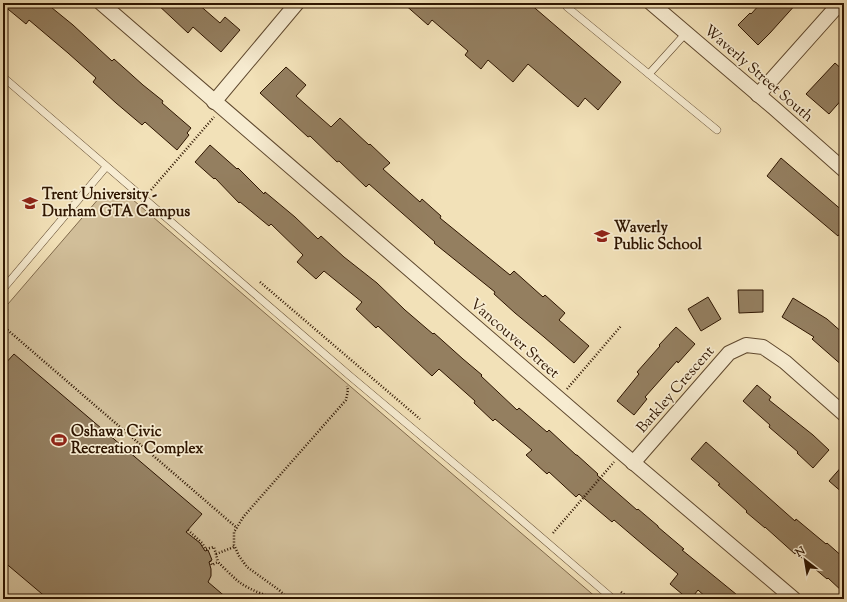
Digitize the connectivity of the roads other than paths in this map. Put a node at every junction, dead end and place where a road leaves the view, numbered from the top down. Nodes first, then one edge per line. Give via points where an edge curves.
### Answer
1 (101, 3) edge
2 (297, 3) edge
3 (651, 3) edge
4 (840, 3) edge
5 (567, 4) edge
6 (686, 33) junction
7 (649, 74) junction
8 (3, 77) edge
9 (758, 95) junction
10 (218, 105) junction
11 (717, 130) dead end
12 (106, 166) junction
13 (844, 170) edge
14 (3, 289) edge
15 (844, 414) edge
16 (634, 463) junction
17 (613, 599) edge
18 (794, 599) edge

1 - 10 street, Vancouver Street
2 - 10 street
3 - 6 street, Waverly Street South
4 - 9 street
5 - 7 lane
6 - 7 lane
6 - 9 street, Waverly Street South
7 - 11 lane
8 - 12 lane
9 - 13 street, Waverly Street South
10 - 16 street, Vancouver Street
12 - 14 lane
12 - 17 lane
15 - 16 street, Barkley Crescent via 785,362 763,347 746,345 729,353
16 - 18 street, Vancouver Street

